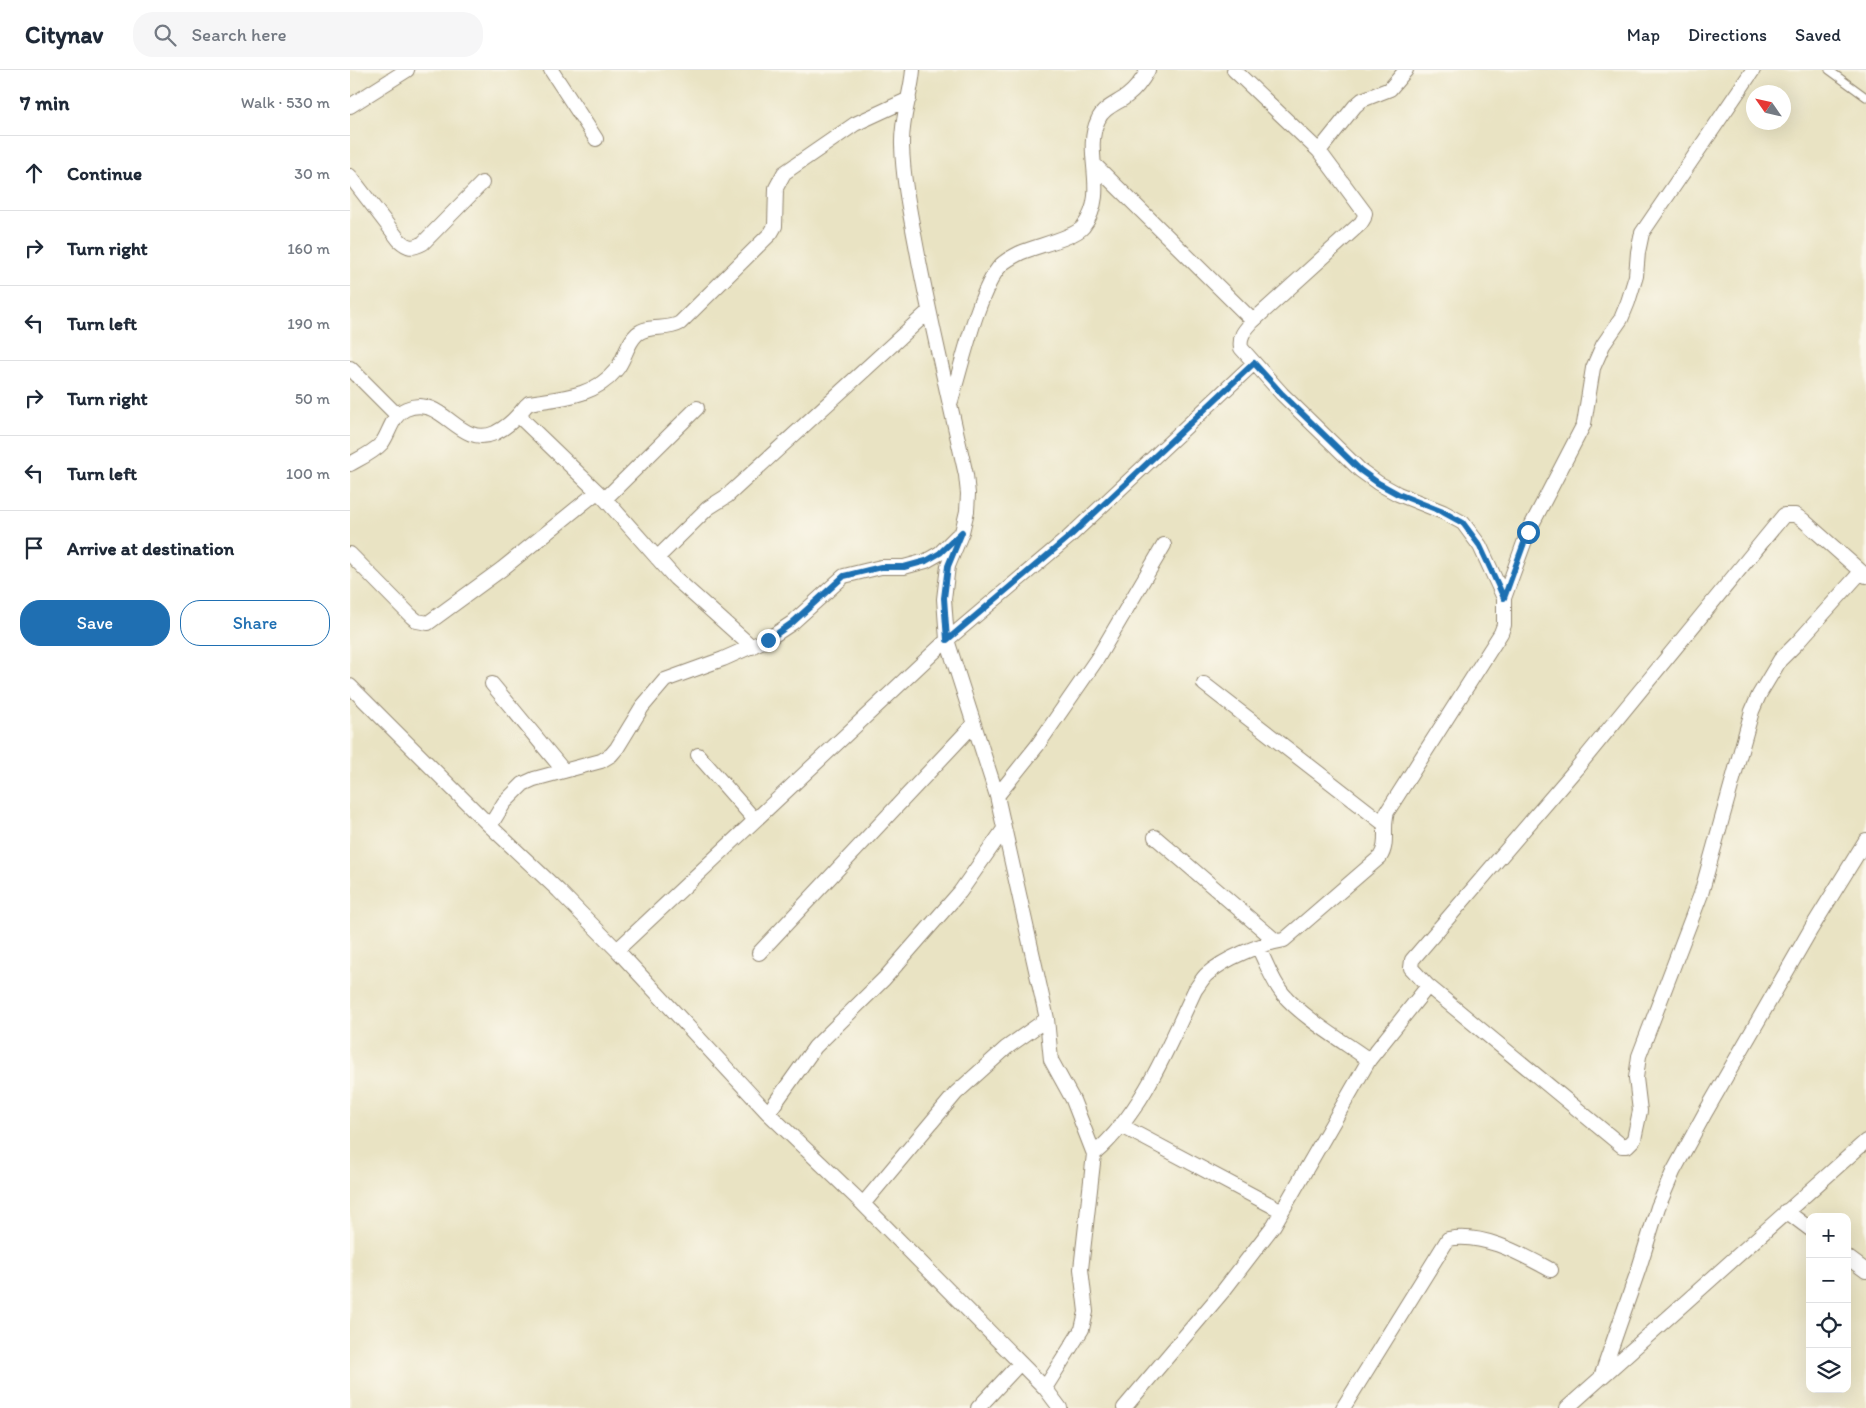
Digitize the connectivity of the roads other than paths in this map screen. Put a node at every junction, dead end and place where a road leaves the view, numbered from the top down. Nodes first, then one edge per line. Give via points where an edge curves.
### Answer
1 (408, 70) edge
2 (551, 70) edge
3 (913, 70) edge
4 (1148, 70) edge
5 (1234, 70) edge
6 (1406, 70) edge
7 (1753, 70) edge
8 (1829, 70) edge
9 (1866, 97) edge
10 (909, 99) junction
11 (350, 106) edge
12 (596, 139) dead end
13 (1319, 151) junction
14 (1094, 164) junction
15 (350, 176) edge
16 (482, 183) dead end
17 (929, 311) junction
18 (1254, 321) junction
19 (1254, 363) junction
20 (350, 368) edge
21 (950, 404) junction
22 (697, 408) dead end
23 (520, 413) junction
24 (397, 415) junction
25 (350, 464) edge
26 (601, 495) junction
27 (962, 532) junction
28 (1164, 545) dead end
29 (350, 554) edge
30 (656, 558) junction
31 (1863, 575) edge
32 (1504, 598) junction
33 (947, 640) junction
34 (752, 647) junction
35 (492, 684) dead end
36 (1204, 684) dead end
37 (350, 686) edge
38 (974, 724) junction
39 (698, 755) dead end
40 (564, 771) junction
41 (997, 796) junction
42 (755, 820) junction
43 (1383, 823) junction
44 (490, 826) junction
45 (1004, 829) junction
46 (1155, 837) dead end
47 (1866, 840) edge
48 (1276, 941) junction
49 (1258, 947) junction
50 (617, 950) junction
51 (759, 953) dead end
52 (1428, 986) junction
53 (1048, 1019) junction
54 (1369, 1060) junction
55 (768, 1113) junction
56 (1120, 1125) junction
57 (1866, 1141) edge
58 (1094, 1154) junction
59 (863, 1204) junction
60 (1282, 1211) junction
61 (1786, 1211) junction
62 (1806, 1226) edge
63 (1848, 1258) edge
64 (1551, 1270) dead end
65 (1866, 1272) edge
66 (1020, 1363) junction
67 (1601, 1377) junction
68 (1045, 1388) junction
69 (978, 1408) edge
70 (1060, 1408) edge
71 (1124, 1408) edge
72 (1343, 1408) edge
73 (1567, 1408) edge

1 - 11 street
2 - 12 street
3 - 10 street
4 - 14 street via 1128,96 1108,107 1098,119
5 - 13 street
6 - 13 street via 1390,89 1355,106
7 - 32 street via 1642,233 1636,276 1628,302 1593,368 1584,424 1528,532
8 - 9 lane
10 - 17 street via 903,123 904,179
10 - 23 street via 855,124 784,173 776,188 775,226 771,233 680,323 673,328 644,330 636,334 617,369 595,389 529,403
13 - 18 street via 1362,207 1364,218
14 - 18 street
14 - 21 street via 1096,200 1081,229 1020,253 1002,264 991,279 975,319
15 - 16 street via 399,240 415,248
17 - 21 street
17 - 30 street
18 - 19 street via 1240,341 1241,348
19 - 32 street via 1360,470 1398,494 1463,523 1480,546
19 - 33 street via 1069,537
20 - 24 street
21 - 27 street via 968,494
22 - 26 street
23 - 24 street via 497,433 486,436 473,436 461,430 436,410 417,406
23 - 26 street via 524,421
24 - 25 street via 382,442
26 - 29 street via 428,623 411,616
26 - 30 street
27 - 33 street via 948,566 944,598
27 - 34 street via 940,553 926,561 844,576 792,623
28 - 41 street via 1097,659 1037,746
30 - 34 street
31 - 52 street via 1803,520 1795,515 1784,515 1576,769 1412,960 1411,968
31 - 52 street via 1780,660 1752,711 1701,894 1639,1056 1636,1078 1640,1111 1631,1144 1622,1146 1615,1141
32 - 43 street via 1501,633 1386,812
33 - 38 street
33 - 42 street
34 - 40 street via 665,680 642,707 611,755
35 - 40 street
36 - 43 street
37 - 44 street
38 - 41 street
38 - 51 street
39 - 42 street
40 - 44 street via 523,784 504,803
41 - 45 street
42 - 50 street
43 - 48 street via 1385,849 1380,857 1284,940
44 - 50 street
45 - 53 street
45 - 55 street via 960,892 890,972 814,1047
46 - 48 street
47 - 67 street via 1806,938 1673,1172 1658,1207
48 - 49 street
49 - 54 street via 1284,995
49 - 56 street via 1219,965 1205,976 1195,990 1147,1090
50 - 55 street
52 - 54 street
53 - 58 street via 1051,1060 1074,1100
53 - 59 street via 1006,1048 956,1092
54 - 60 street
55 - 59 street
56 - 58 street
56 - 60 street
57 - 61 street
58 - 68 street via 1081,1268 1086,1312 1082,1329
59 - 66 street
60 - 71 street via 1224,1290
61 - 62 street
61 - 67 street
63 - 65 street
64 - 72 street via 1490,1242 1459,1237 1448,1239
66 - 68 street
66 - 69 street
67 - 73 street
68 - 70 street

